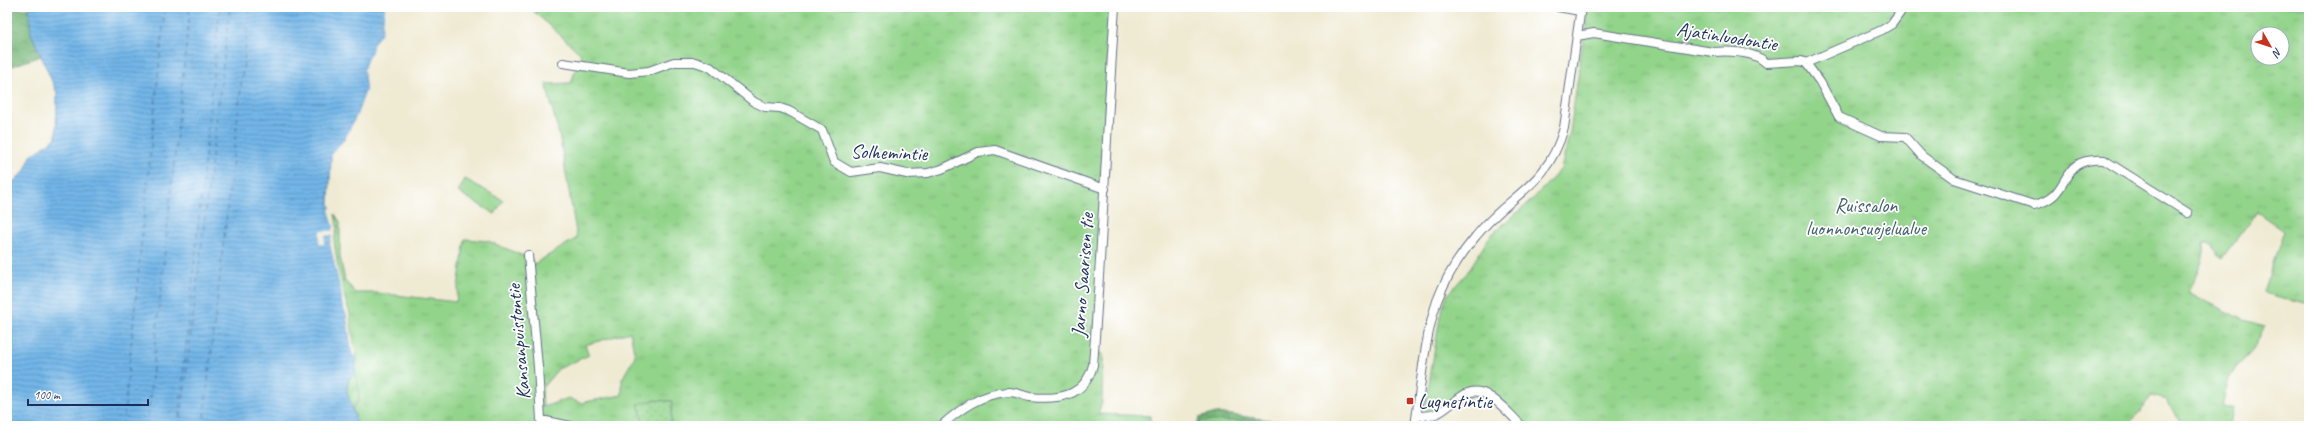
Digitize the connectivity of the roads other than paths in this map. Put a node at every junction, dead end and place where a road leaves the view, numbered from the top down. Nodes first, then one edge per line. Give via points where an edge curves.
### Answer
1 (1115, 7) edge
2 (1558, 7) edge
3 (1904, 7) edge
4 (1581, 9) edge
5 (1577, 36) junction
6 (562, 63) dead end
7 (1806, 63) junction
8 (1105, 189) junction
9 (2188, 213) dead end
10 (528, 255) dead end
11 (1417, 416) junction
12 (570, 426) edge
13 (941, 426) edge
14 (1415, 426) edge
15 (1522, 426) edge

1 - 8 street, Jarno Saarisen tie
2 - 4 street
3 - 7 street, Ajatinluodontie via 1892,24 1882,30
4 - 5 street
5 - 7 street, Ajatinluodontie via 1594,33 1713,52 1727,51 1761,58 1766,63
5 - 11 street via 1564,128 1550,164 1535,182 1502,208 1476,235 1454,266 1438,300 1428,341
6 - 8 street, Solhemintie via 629,73 649,71 674,62 695,62 710,67 754,102 784,110 822,130 834,162 851,172 880,168 907,174 928,173 974,153 995,150
7 - 9 street via 1839,116 1881,136 1905,137 1922,156 1954,179 2034,205 2046,202 2056,195 2063,186 2066,175 2078,163 2104,160
8 - 13 street, Jarno Saarisen tie via 1102,255 1090,378 1075,392 1062,398 1029,397 1009,392 988,396 971,403
10 - 12 street, Kansanpuistontie via 541,420
11 - 14 street
11 - 15 street via 1437,414 1468,392 1478,392 1493,398

